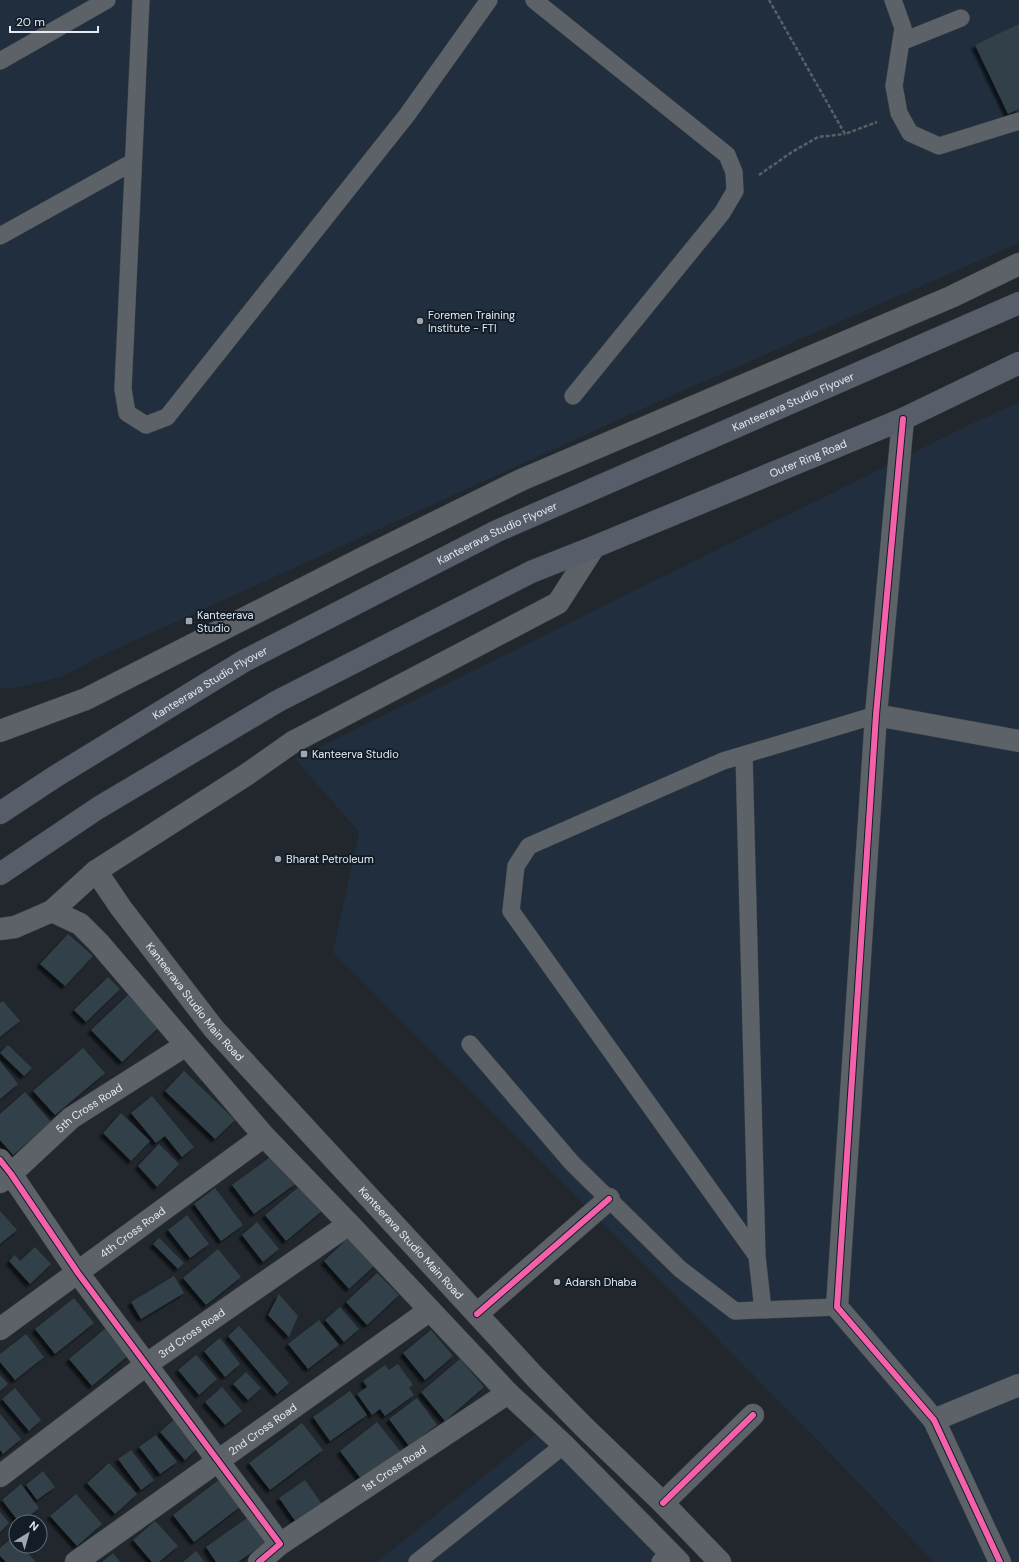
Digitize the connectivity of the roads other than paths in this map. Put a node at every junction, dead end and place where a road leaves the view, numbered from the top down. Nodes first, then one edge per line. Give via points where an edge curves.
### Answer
1 (107, 0) edge
2 (140, 0) edge
3 (489, 0) edge
4 (534, 0) edge
5 (893, 0) edge
6 (961, 18) dead end
7 (901, 42) junction
8 (0, 61) edge
9 (1019, 121) edge
10 (133, 162) junction
11 (0, 236) edge
12 (1019, 264) edge
13 (1019, 303) edge
14 (1019, 363) edge
15 (572, 396) dead end
16 (903, 419) junction
17 (594, 547) junction
18 (876, 715) junction
19 (0, 731) edge
20 (1019, 741) edge
21 (744, 755) junction
22 (0, 814) edge
23 (96, 871) junction
24 (0, 874) edge
25 (52, 911) junction
26 (5, 931) edge
27 (470, 1044) dead end
28 (186, 1045) junction
29 (264, 1136) junction
30 (4, 1172) edge
31 (609, 1199) junction
32 (349, 1224) junction
33 (757, 1256) junction
34 (78, 1272) junction
35 (837, 1307) junction
36 (430, 1310) junction
37 (763, 1310) junction
38 (476, 1314) junction
39 (0, 1328) edge
40 (147, 1364) junction
41 (1019, 1385) edge
42 (508, 1393) junction
43 (753, 1414) dead end
44 (934, 1420) junction
45 (564, 1445) junction
46 (218, 1461) junction
47 (0, 1476) edge
48 (663, 1503) junction
49 (280, 1544) junction
50 (669, 1558) edge
51 (76, 1562) edge
52 (258, 1562) edge
53 (417, 1562) edge
54 (720, 1562) edge
55 (1000, 1562) edge

1 - 8 lane
2 - 10 lane
3 - 10 lane via 407,115 167,417 146,425 127,412 123,388
4 - 15 lane via 727,155 734,172 735,191 722,212
5 - 7 lane via 903,28
6 - 7 lane
7 - 9 lane via 894,86 899,113 910,133 939,146
10 - 11 lane
12 - 19 street via 951,297 521,480 86,699
13 - 22 highway, Kanteerava Studio Flyover via 498,531 244,661 56,776
14 - 16 highway, Outer Ring Road
16 - 17 highway, Outer Ring Road
16 - 18 street
17 - 23 street via 558,603 293,742
17 - 24 highway via 531,572 278,701 98,808
18 - 20 street
18 - 21 lane
18 - 35 street
21 - 33 lane
21 - 33 lane via 723,761 529,846 516,866 512,911
23 - 25 street
23 - 38 street, Kanteerava Studio Main Road via 121,908 214,1029
25 - 26 street
25 - 28 street via 80,924
27 - 31 lane via 572,1163
28 - 29 street
28 - 30 street, 5th Cross Road via 72,1118
29 - 32 street
29 - 34 street, 4th Cross Road
30 - 34 street
31 - 37 lane via 680,1269 735,1311
31 - 38 street
32 - 36 street
32 - 40 street, 3rd Cross Road
33 - 37 lane
34 - 39 street, 4th Cross Road
34 - 40 street
35 - 37 lane
35 - 44 street
36 - 42 street
36 - 46 street, 2nd Cross Road
38 - 48 street, Kanteerava Studio Main Road via 584,1427
40 - 46 street
40 - 47 street, 3rd Cross Road
41 - 44 street
42 - 45 street
42 - 49 street, 1st Cross Road
43 - 48 street
44 - 55 street
45 - 50 street
45 - 53 lane
46 - 49 street
46 - 51 street, 2nd Cross Road
48 - 54 street, Kanteerava Studio Main Road
49 - 52 street, 1st Cross Road

